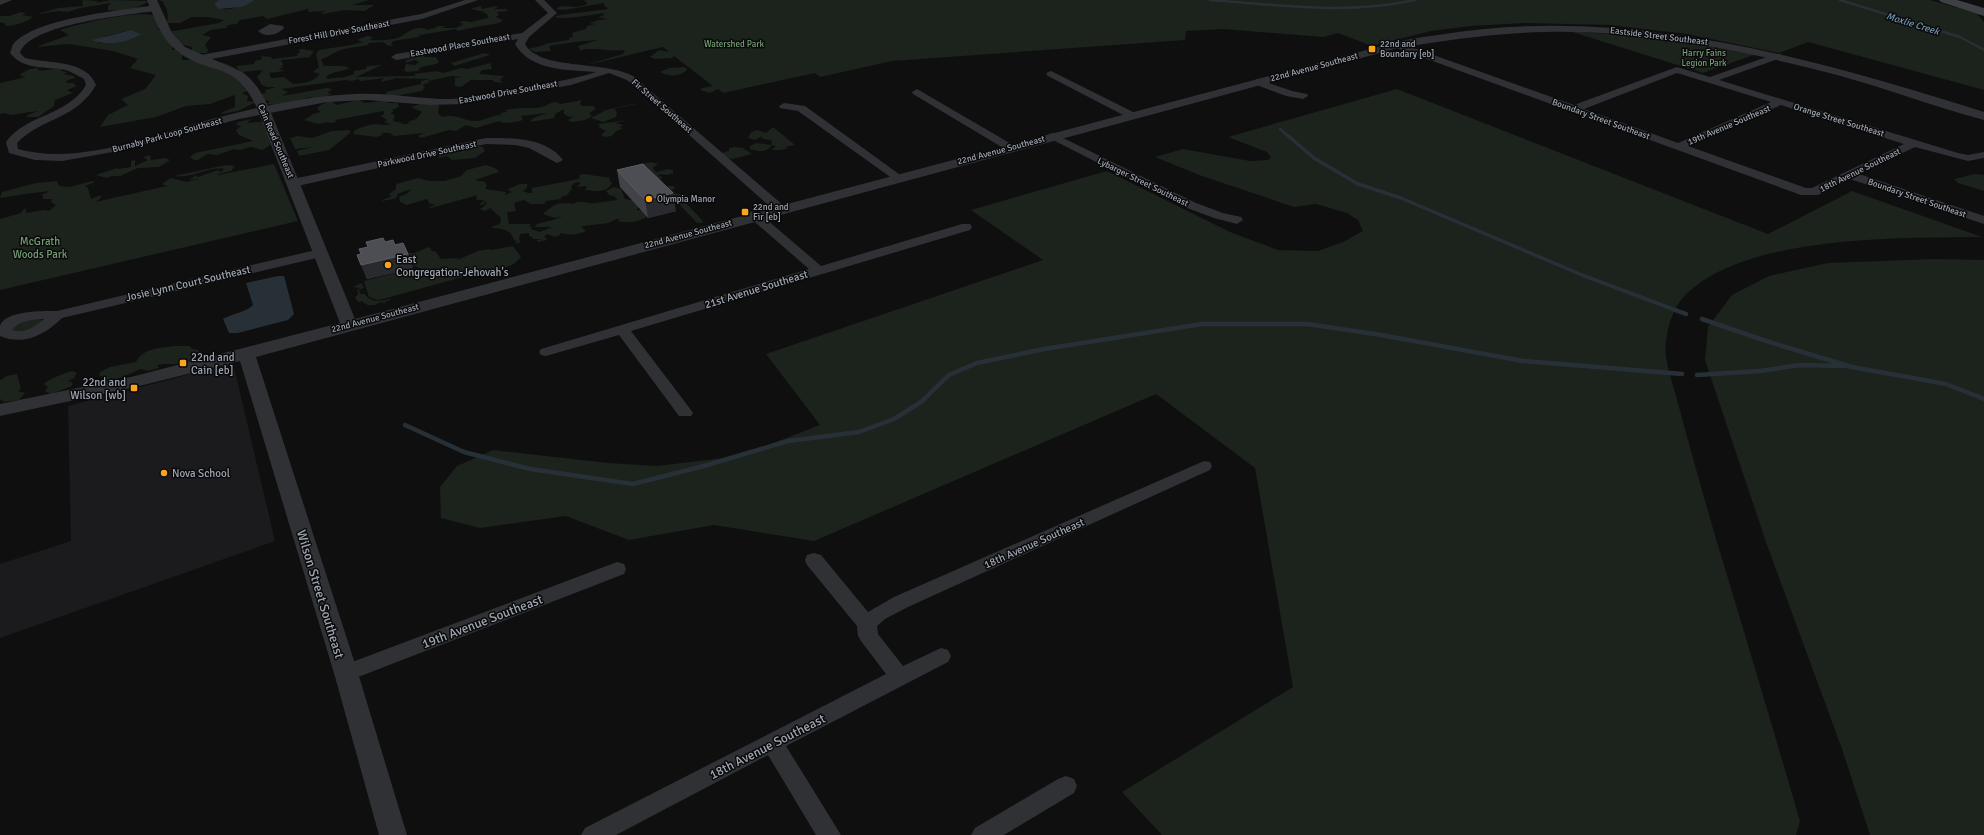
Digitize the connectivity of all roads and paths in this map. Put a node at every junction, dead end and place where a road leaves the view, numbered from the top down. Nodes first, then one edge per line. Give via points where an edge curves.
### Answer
1 (8, 0) edge
2 (474, 0) edge
3 (539, 0) edge
4 (1945, 0) edge
5 (0, 2) edge
6 (154, 4) edge
7 (1984, 12) edge
8 (273, 32) dead end
9 (525, 35) junction
10 (280, 43) junction
11 (1397, 45) junction
12 (1778, 56) junction
13 (396, 57) dead end
14 (201, 58) junction
15 (609, 70) junction
16 (1050, 74) dead end
17 (1710, 80) junction
18 (1257, 82) junction
19 (917, 92) dead end
20 (1303, 96) dead end
21 (1780, 102) junction
22 (784, 106) dead end
23 (1574, 109) junction
24 (263, 112) junction
25 (1131, 116) junction
26 (1984, 116) edge
27 (1053, 136) junction
28 (1914, 143) junction
29 (1009, 147) junction
30 (1677, 147) junction
31 (1984, 155) edge
32 (557, 160) dead end
33 (1849, 175) junction
34 (897, 177) junction
35 (293, 183) junction
36 (1805, 192) joint
37 (779, 208) junction
38 (754, 215) junction
39 (1237, 220) dead end
40 (1984, 220) edge
41 (966, 227) dead end
42 (320, 253) junction
43 (819, 271) junction
44 (57, 315) dead end
45 (350, 325) junction
46 (622, 329) junction
47 (546, 352) dead end
48 (246, 353) junction
49 (0, 410) edge
50 (685, 413) dead end
51 (1204, 466) dead end
52 (814, 560) dead end
53 (617, 569) dead end
54 (867, 624) junction
55 (941, 656) dead end
56 (346, 672) junction
57 (901, 678) junction
58 (773, 744) junction
59 (1066, 786) dead end
60 (394, 835) edge
61 (593, 835) edge
62 (829, 835) edge
63 (983, 835) edge

1 - 5 street
2 - 10 street, Forest Hill Drive Southeast via 422,16
3 - 9 street via 553,13
4 - 7 main road
6 - 14 street, Cain Road Southeast via 173,41
6 - 24 street, Burnaby Park Loop Southeast via 51,28 29,36 18,44 15,53 22,60 78,71 88,77 91,85 84,96 71,106 20,133 11,142 13,151 42,158 76,156 132,145 206,123
8 - 10 street
9 - 13 street, Eastwood Place Southeast
9 - 15 street, Fir Street Southeast via 521,40 521,48 536,59
10 - 14 street, Forest Hill Drive Southeast
11 - 12 street, Eastside Street Southeast via 1460,32 1496,28 1570,27 1688,38
11 - 18 street, 22nd Avenue Southeast
11 - 23 street, Boundary Street Southeast
12 - 17 street
12 - 26 street, Eastside Street Southeast
14 - 24 street, Cain Road Southeast via 244,78 252,86
15 - 24 street, Eastwood Drive Southeast via 588,78 469,101 356,97 322,100
15 - 37 street, Fir Street Southeast via 638,83
16 - 25 street
17 - 21 street, Orange Street Southeast
17 - 23 street, Orange Street Southeast via 1677,70
18 - 20 street
18 - 25 street, 22nd Avenue Southeast
19 - 29 street
21 - 28 street, Orange Street Southeast
21 - 30 street, 19th Avenue Southeast
22 - 34 street via 801,108
23 - 30 street, Boundary Street Southeast
24 - 35 street, Cain Road Southeast
25 - 27 street, 22nd Avenue Southeast
27 - 29 street, 22nd Avenue Southeast
27 - 39 street, Lybarger Street Southeast via 1198,209
28 - 31 street, Orange Street Southeast via 1968,158
28 - 33 street, 18th Avenue Southeast
29 - 34 street, 22nd Avenue Southeast
30 - 36 street, Boundary Street Southeast
32 - 35 street, Parkwood Drive Southeast via 547,150 515,141 486,142
33 - 36 street, 18th Avenue Southeast via 1814,192
33 - 40 street, Boundary Street Southeast
34 - 37 street, 22nd Avenue Southeast
35 - 42 street, Cain Road Southeast
37 - 38 street, 22nd Avenue Southeast
38 - 43 street
38 - 45 street, 22nd Avenue Southeast
41 - 43 street, 21st Avenue Southeast
42 - 44 street, Josie Lynn Court Southeast
42 - 45 street, Cain Road Southeast
43 - 46 street, 21st Avenue Southeast
45 - 48 street, 22nd Avenue Southeast
46 - 47 street, 21st Avenue Southeast
46 - 50 street
48 - 49 street, 22nd Avenue Southeast via 91,392
48 - 56 street, Wilson Street Southeast
51 - 54 street, 18th Avenue Southeast via 901,602 878,614
52 - 54 street
53 - 56 street, 19th Avenue Southeast
54 - 57 street via 868,636
55 - 57 street, 18th Avenue Southeast
56 - 60 street, Wilson Street Southeast
57 - 58 street, 18th Avenue Southeast
58 - 61 street, 18th Avenue Southeast
58 - 62 street
59 - 63 street

